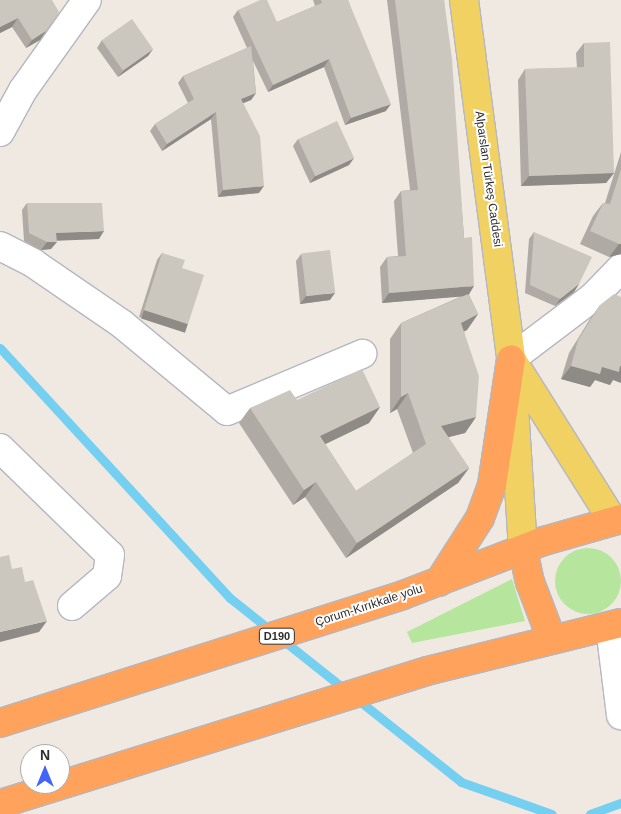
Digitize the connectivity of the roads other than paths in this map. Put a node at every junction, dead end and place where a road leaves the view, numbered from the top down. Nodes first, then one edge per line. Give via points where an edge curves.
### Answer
1 (87, 0) edge
2 (464, 0) edge
3 (0, 132) edge
4 (0, 246) edge
5 (621, 268) edge
6 (362, 354) dead end
7 (511, 359) junction
8 (0, 448) edge
9 (618, 525) edge
10 (523, 550) junction
11 (439, 582) junction
12 (72, 606) dead end
13 (615, 625) edge
14 (552, 640) junction
15 (621, 715) edge
16 (0, 723) edge
17 (0, 804) edge

1 - 3 street via 22,90
2 - 7 main road, Alparslan Türkeş Caddesi
4 - 6 street via 33,263 122,324 227,411
5 - 7 street via 593,297
7 - 9 main road
7 - 10 main road, Alparslan Türkeş Caddesi
7 - 11 highway via 492,485 480,518
8 - 12 street via 110,555 107,576
9 - 10 highway, Çorum-Kırıkkale yolu / D190
10 - 11 highway, Çorum-Kırıkkale yolu / D190
10 - 14 highway via 530,582
11 - 16 highway, Çorum-Kırıkkale yolu / D190 via 152,677
13 - 14 highway
13 - 15 street
14 - 17 highway via 427,671

